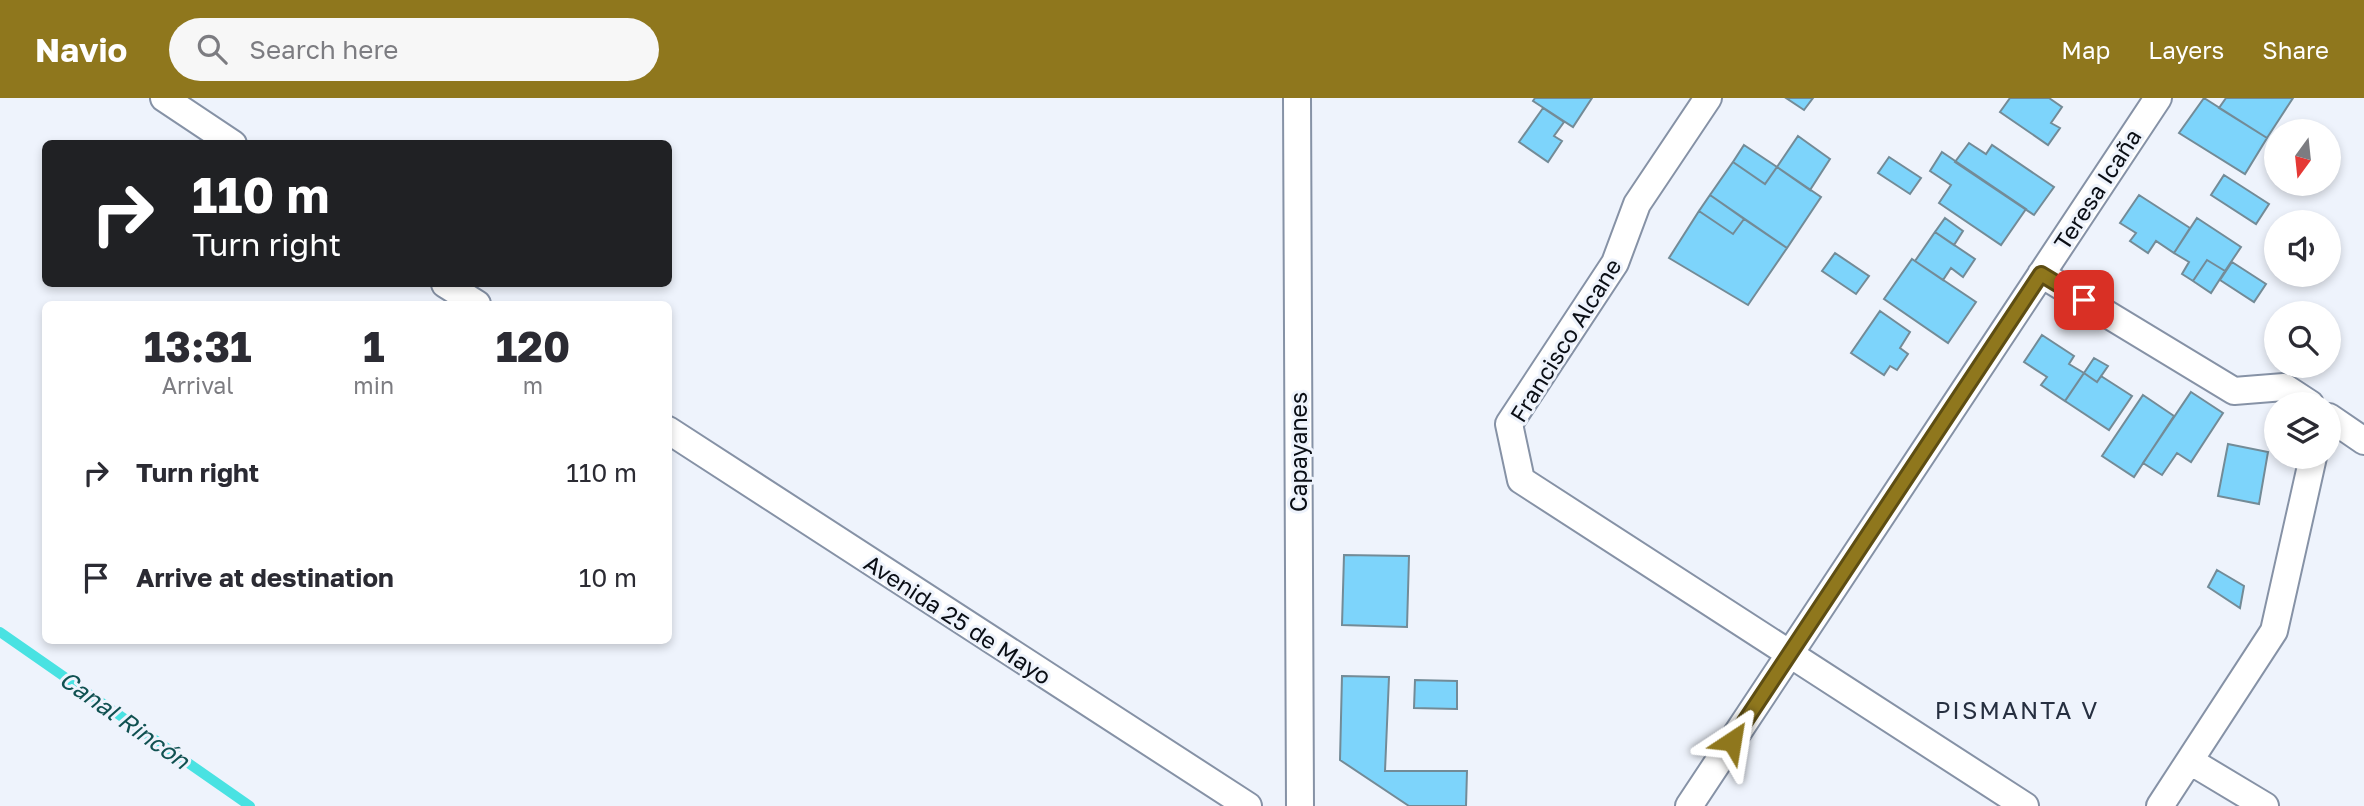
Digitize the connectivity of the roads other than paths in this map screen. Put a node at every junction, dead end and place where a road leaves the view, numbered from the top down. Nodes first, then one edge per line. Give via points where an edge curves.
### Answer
1 (164, 98) edge
2 (1297, 98) edge
3 (1708, 98) edge
4 (2158, 98) edge
5 (227, 140) edge
6 (2041, 274) junction
7 (450, 287) edge
8 (472, 301) edge
9 (2292, 392) edge
10 (2341, 425) edge
11 (672, 433) edge
12 (2364, 441) edge
13 (2310, 469) edge
14 (1790, 654) junction
15 (2190, 761) junction
16 (1248, 806) edge
17 (1300, 806) edge
18 (1689, 806) edge
19 (2025, 806) edge
20 (2160, 806) edge
21 (2265, 806) edge

1 - 5 street
2 - 17 street, Capayanes
3 - 14 street, Francisco Alcane via 1637,204 1615,264 1509,424 1521,480
4 - 6 street, Teresa Icaña
6 - 9 street via 2234,391 2284,387
6 - 14 street, Teresa Icaña
7 - 8 street
10 - 12 street
11 - 16 street, Avenida 25 de Mayo
13 - 15 street via 2274,631
14 - 18 street, Teresa Icaña
14 - 19 street
15 - 20 street
15 - 21 street

